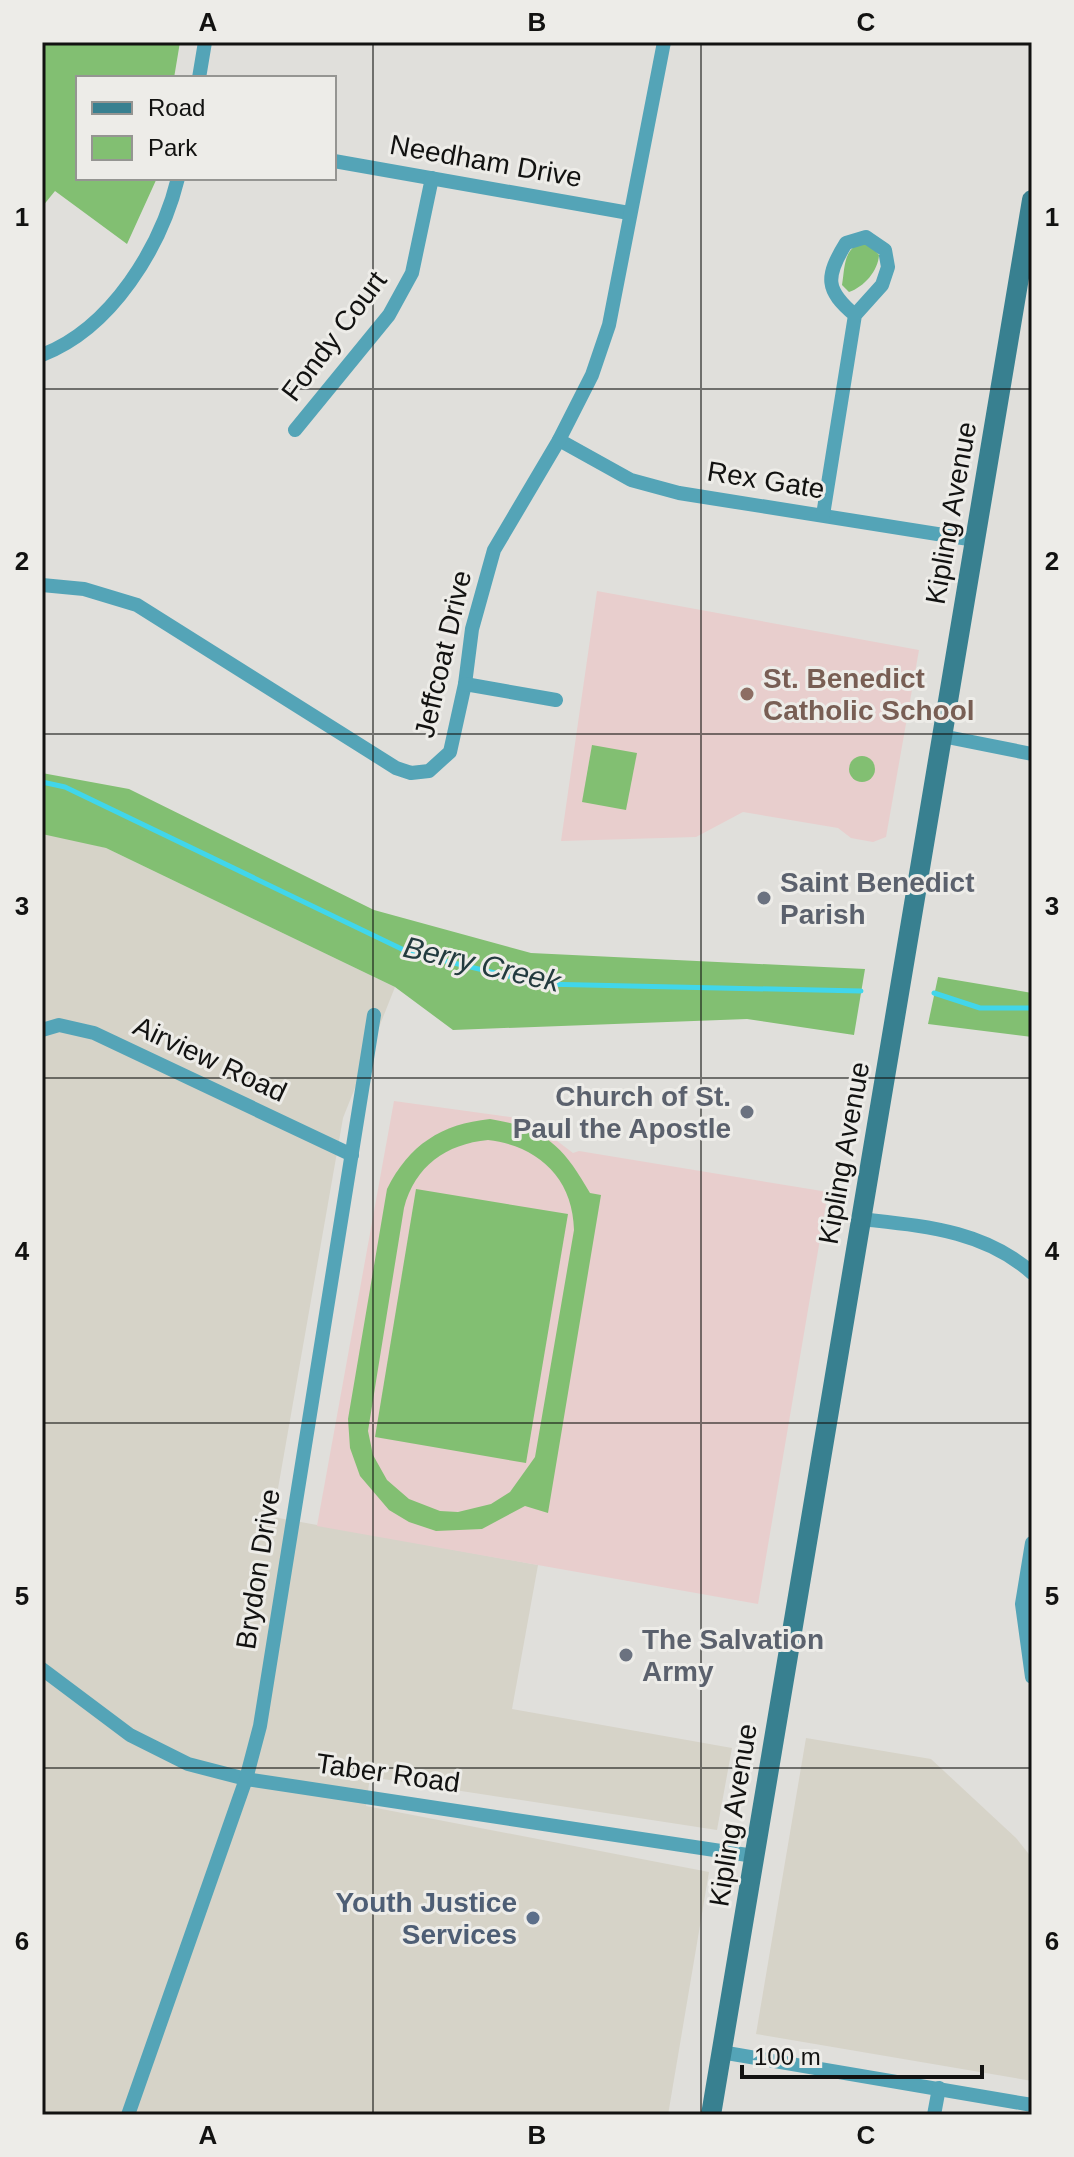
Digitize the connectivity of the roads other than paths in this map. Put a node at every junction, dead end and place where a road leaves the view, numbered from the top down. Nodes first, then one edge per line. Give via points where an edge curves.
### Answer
1 (205, 42) edge
2 (664, 42) edge
3 (199, 76) edge
4 (336, 161) edge
5 (432, 178) junction
6 (177, 180) edge
7 (1032, 200) edge
8 (629, 213) junction
9 (855, 315) junction
10 (42, 355) edge
11 (295, 430) dead end
12 (559, 440) junction
13 (823, 515) junction
14 (975, 540) junction
15 (42, 585) edge
16 (465, 684) junction
17 (556, 700) dead end
18 (942, 736) junction
19 (1032, 754) edge
20 (374, 1015) dead end
21 (42, 1030) edge
22 (352, 1155) junction
23 (861, 1219) junction
24 (1032, 1273) edge
25 (1032, 1543) edge
26 (42, 1669) edge
27 (1032, 1677) edge
28 (246, 1779) junction
29 (754, 1856) junction
30 (721, 2052) junction
31 (939, 2088) junction
32 (1032, 2105) edge
33 (128, 2115) edge
34 (711, 2115) edge
35 (934, 2115) edge

1 - 3 street
2 - 8 street, Jeffcoat Drive
4 - 5 street, Needham Drive
5 - 8 street, Needham Drive
5 - 11 street, Fondy Court via 412,273 389,315
6 - 10 street via 153,246 124,286 96,320
7 - 14 main road, Kipling Avenue
8 - 12 street, Jeffcoat Drive via 609,325 592,375
9 - 9 street via 882,285 888,267 885,250 866,237 846,243 831,281 835,298
9 - 13 street
12 - 13 street, Rex Gate via 643,483
12 - 16 street, Jeffcoat Drive via 494,550 472,629
13 - 14 street, Rex Gate
14 - 18 main road, Kipling Avenue
15 - 16 street, Jeffcoat Drive via 84,589 137,605 411,773 434,769 450,752
16 - 17 street
18 - 19 street
18 - 23 main road, Kipling Avenue
20 - 22 street, Brydon Drive
21 - 22 street, Airview Road via 59,1025 94,1033
22 - 28 street, Brydon Drive via 260,1726
23 - 24 street via 976,1237 1010,1253
23 - 29 main road, Kipling Avenue
25 - 27 street via 1022,1604
26 - 28 street, Taber Road via 130,1735 188,1764
28 - 29 street, Taber Road
28 - 33 street, Brydon Drive
29 - 30 main road, Kipling Avenue
30 - 31 street
30 - 34 main road, Kipling Avenue
31 - 32 street
31 - 35 street

